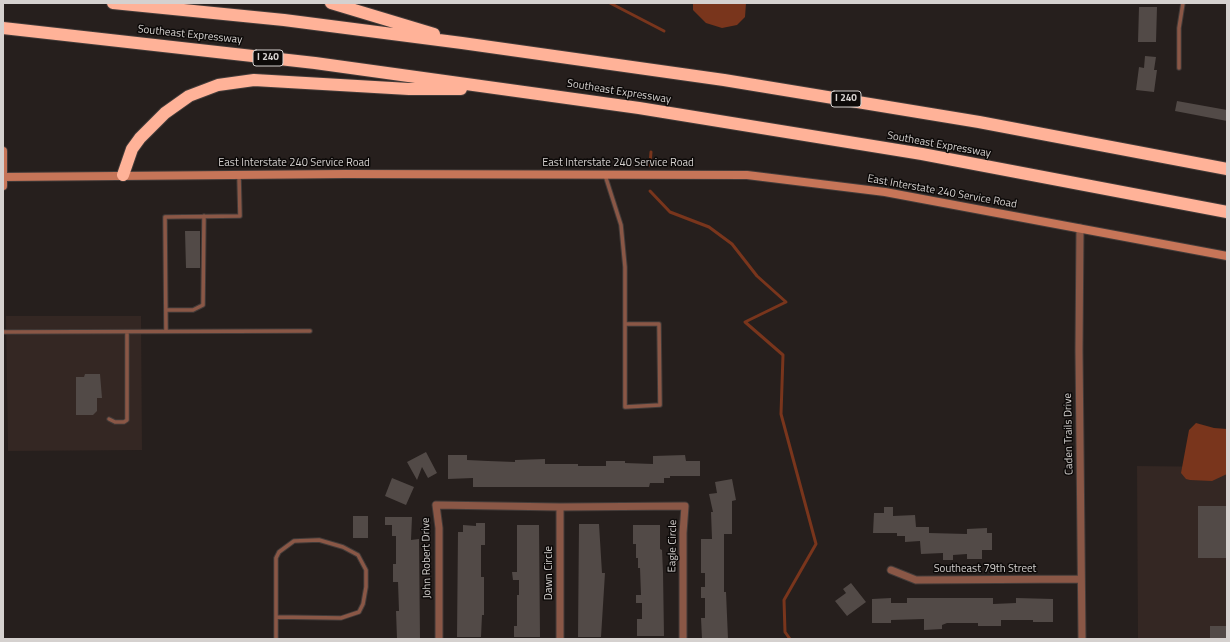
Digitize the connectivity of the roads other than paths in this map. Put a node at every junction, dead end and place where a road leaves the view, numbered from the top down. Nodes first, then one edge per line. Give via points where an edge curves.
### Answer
1 (113, 3) edge
2 (331, 3) edge
3 (1183, 3) edge
4 (3, 28) edge
5 (462, 43) junction
6 (1179, 68) dead end
7 (507, 89) junction
8 (3, 151) edge
9 (1227, 169) edge
10 (604, 174) junction
11 (123, 175) junction
12 (239, 175) junction
13 (3, 177) edge
14 (3, 186) edge
15 (1227, 212) edge
16 (204, 216) junction
17 (1080, 228) junction
18 (1227, 256) edge
19 (166, 310) junction
20 (625, 324) junction
21 (310, 331) dead end
22 (3, 332) edge
23 (127, 332) junction
24 (166, 332) junction
25 (109, 419) dead end
26 (560, 507) junction
27 (891, 570) dead end
28 (1081, 579) junction
29 (276, 617) junction
30 (276, 639) edge
31 (439, 639) edge
32 (560, 639) edge
33 (683, 639) edge
34 (1082, 639) edge

1 - 5 highway, I 240 via 284,20
2 - 5 highway
3 - 6 lane via 1179,28
4 - 7 highway, Southeast Expressway / I 240 via 221,52
5 - 9 highway, I 240 via 852,100
7 - 11 highway via 409,89 254,80 218,85 189,96 156,121 132,149
7 - 15 highway, Southeast Expressway / I 240 via 654,110 899,151
8 - 13 street
10 - 12 street, East Interstate 240 Service Road
10 - 17 street, East Interstate 240 Service Road via 747,175 885,192
10 - 20 lane via 621,225 625,267
11 - 12 street, East Interstate 240 Service Road
11 - 13 street, East Interstate 240 Service Road
12 - 16 lane via 240,216
13 - 14 street
16 - 19 lane via 203,305 193,310
16 - 19 lane via 164,216
17 - 18 street, East Interstate 240 Service Road
17 - 28 street, Caden Trails Drive
19 - 24 lane
20 - 20 lane via 624,407 660,405 659,324
21 - 24 lane
22 - 23 lane
23 - 24 lane
23 - 25 lane via 127,420 114,422
26 - 31 street, John Robert Drive via 436,505
26 - 32 street, Dawn Circle
26 - 33 street, Eagle Circle via 685,506
27 - 28 street, Southeast 79th Street via 916,580
28 - 34 street, Caden Trails Drive
29 - 29 lane via 276,558 286,546 294,542 319,540 343,547 358,555 366,570 365,592 359,612 341,618
29 - 30 lane

